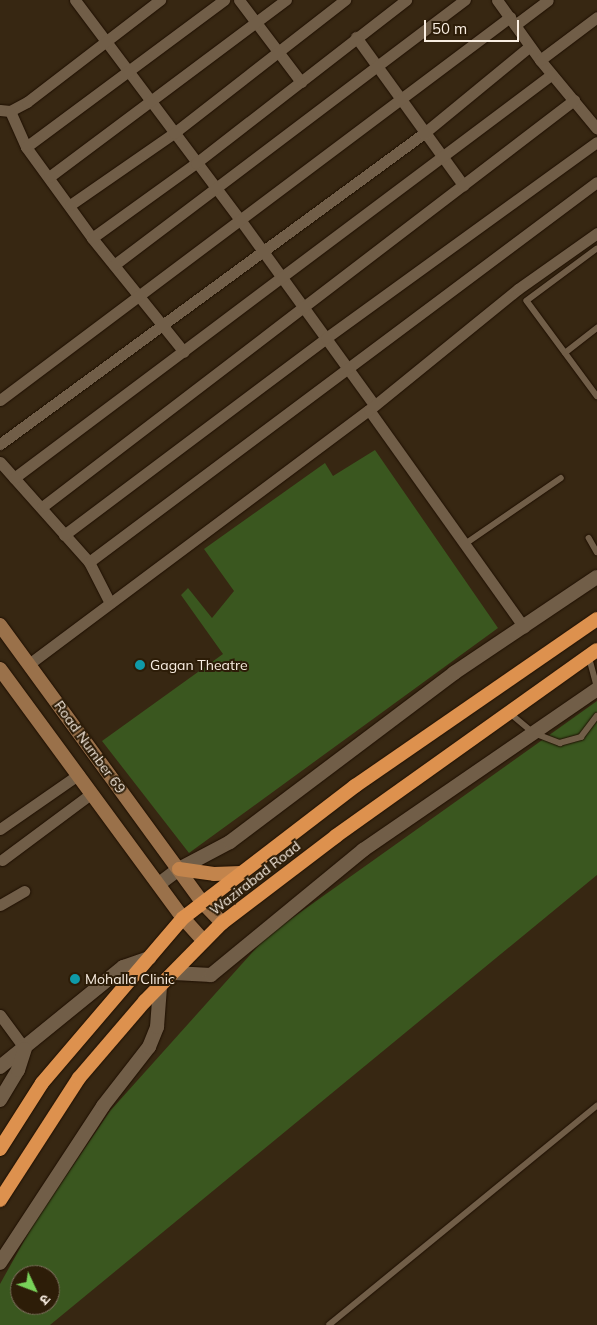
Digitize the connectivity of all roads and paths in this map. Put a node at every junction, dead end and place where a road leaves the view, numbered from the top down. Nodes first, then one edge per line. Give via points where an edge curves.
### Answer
1 (75, 0) edge
2 (160, 0) edge
3 (224, 0) edge
4 (238, 0) edge
5 (286, 0) edge
6 (345, 0) edge
7 (406, 0) edge
8 (465, 0) edge
9 (497, 0) edge
10 (548, 0) edge
11 (597, 17) edge
12 (513, 21) junction
13 (254, 24) junction
14 (356, 37) junction
15 (105, 40) junction
16 (529, 47) junction
17 (278, 50) junction
18 (540, 60) junction
19 (376, 68) junction
20 (128, 71) junction
21 (551, 75) junction
22 (301, 82) junction
23 (574, 100) junction
24 (151, 102) junction
25 (400, 103) junction
26 (5, 110) edge
27 (597, 129) edge
28 (174, 133) junction
29 (423, 134) junction
30 (597, 142) edge
31 (26, 147) junction
32 (442, 158) junction
33 (196, 164) junction
34 (49, 177) junction
35 (597, 182) edge
36 (463, 185) junction
37 (214, 187) junction
38 (70, 205) junction
39 (241, 220) junction
40 (597, 233) edge
41 (92, 238) junction
42 (597, 249) edge
43 (262, 250) junction
44 (114, 265) junction
45 (282, 278) junction
46 (140, 297) junction
47 (303, 307) junction
48 (162, 324) junction
49 (597, 328) edge
50 (326, 338) junction
51 (184, 352) junction
52 (565, 353) junction
53 (346, 367) junction
54 (597, 395) edge
55 (0, 400) edge
56 (371, 407) junction
57 (0, 444) edge
58 (0, 462) edge
59 (14, 478) junction
60 (561, 478) dead end
61 (42, 507) junction
62 (64, 535) junction
63 (590, 538) dead end
64 (464, 546) junction
65 (597, 552) edge
66 (89, 562) junction
67 (597, 576) edge
68 (110, 603) junction
69 (597, 619) edge
70 (0, 626) edge
71 (524, 627) junction
72 (593, 653) edge
73 (29, 664) junction
74 (0, 669) edge
75 (597, 685) edge
76 (597, 689) edge
77 (509, 713) junction
78 (597, 716) edge
79 (534, 733) junction
80 (80, 774) junction
81 (92, 793) junction
82 (0, 829) edge
83 (2, 860) dead end
84 (179, 869) junction
85 (240, 873) junction
86 (159, 884) junction
87 (24, 891) dead end
88 (202, 902) junction
89 (0, 905) edge
90 (182, 918) junction
91 (222, 923) junction
92 (204, 941) junction
93 (149, 958) junction
94 (174, 973) junction
95 (160, 987) junction
96 (0, 1015) edge
97 (25, 1049) junction
98 (0, 1067) edge
99 (0, 1100) edge
100 (597, 1106) edge
101 (0, 1149) edge
102 (0, 1200) edge
103 (0, 1263) edge
104 (329, 1325) edge

1 - 15 street
2 - 15 street
3 - 20 street
4 - 13 street
5 - 13 street
6 - 17 street
7 - 14 street
8 - 19 street
9 - 12 street
10 - 12 street
11 - 18 street
12 - 16 street
12 - 25 street
13 - 17 street
13 - 24 street
14 - 19 street
14 - 22 street
15 - 20 street
15 - 26 street via 27,102
16 - 18 street
16 - 29 street
17 - 22 street
17 - 28 street
18 - 21 street
19 - 25 street
19 - 37 street
20 - 24 street
20 - 31 street
21 - 23 street
21 - 32 street
22 - 33 street
23 - 27 street
23 - 36 street
24 - 28 street
24 - 34 street
25 - 29 street
25 - 39 street
26 - 31 street
28 - 33 street
28 - 38 street
29 - 32 street
29 - 43 street
30 - 50 street
31 - 34 street
32 - 36 street
32 - 45 street
33 - 37 street
33 - 41 street
34 - 38 street
35 - 53 street
36 - 47 street
37 - 39 street
37 - 44 street
38 - 41 street
39 - 43 street
39 - 46 street
40 - 56 street via 518,289
41 - 44 street
42 - 52 lane via 527,301
43 - 45 street
43 - 48 street
44 - 46 street
45 - 47 street
45 - 51 street
46 - 48 street
46 - 55 street
47 - 50 street
47 - 61 street
48 - 51 street
48 - 57 street
49 - 52 lane
50 - 53 street
50 - 62 street
51 - 59 street
52 - 54 lane
53 - 56 street
53 - 66 street
56 - 64 street
56 - 68 street
58 - 59 street
59 - 61 street
60 - 64 lane
61 - 62 street
62 - 66 street
63 - 65 lane
64 - 71 street
66 - 68 street
67 - 71 street
68 - 73 street
69 - 85 highway, Wazirabad Road via 355,786
70 - 73 main road, Road Number 69
71 - 84 street via 454,673 230,842
72 - 75 lane
72 - 77 highway, Wazirabad Road
73 - 84 main road, Road Number 69
74 - 80 main road, Road Number 69
76 - 79 street
77 - 79 lane
77 - 91 highway, Wazirabad Road via 262,889
78 - 79 lane via 586,732 571,741 560,743
79 - 94 street via 363,850 211,974
80 - 81 main road, Road Number 69
80 - 82 street
81 - 83 street
81 - 86 main road, Road Number 69
84 - 85 main road via 214,874
84 - 86 street
84 - 88 main road, Road Number 69
85 - 88 highway, Wazirabad Road
86 - 90 main road, Road Number 69
87 - 89 street
88 - 90 highway, Wazirabad Road
88 - 91 main road, Road Number 69
90 - 92 main road, Road Number 69
90 - 93 highway, Wazirabad Road
91 - 92 highway, Wazirabad Road
92 - 94 highway, Wazirabad Road
93 - 97 street via 123,967
93 - 101 highway, Wazirabad Road via 42,1083
94 - 95 highway, Wazirabad Road
95 - 102 highway, Wazirabad Road via 79,1078
95 - 103 street via 157,1027 149,1048 103,1106
96 - 97 street
97 - 98 street
97 - 99 street via 15,1076
100 - 104 lane

